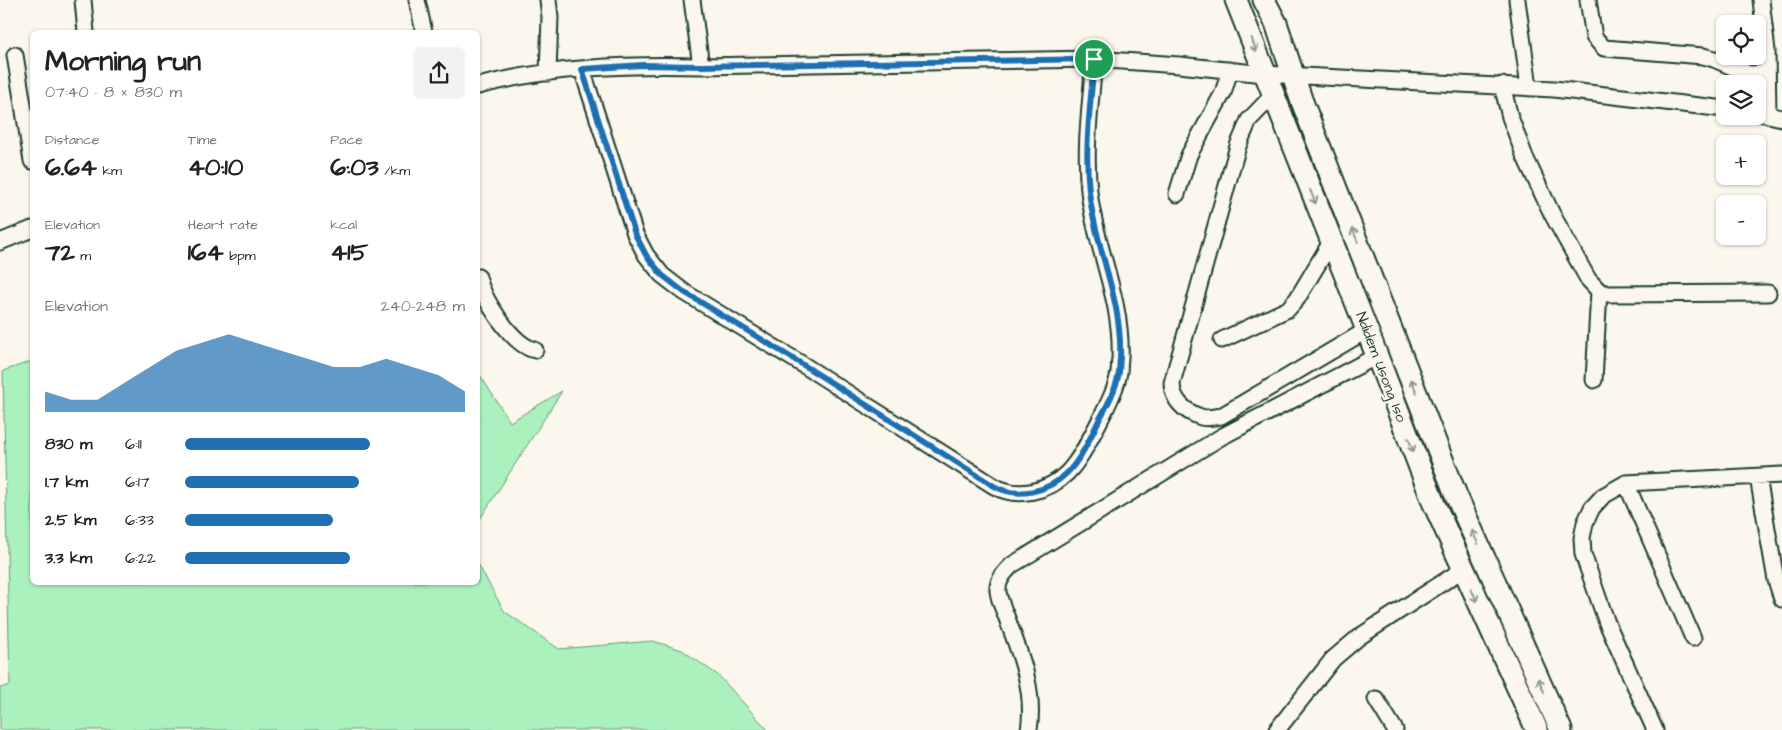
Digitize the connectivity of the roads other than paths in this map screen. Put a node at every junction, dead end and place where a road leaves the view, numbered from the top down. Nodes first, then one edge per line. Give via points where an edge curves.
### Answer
1 (82, 0) edge
2 (417, 0) edge
3 (548, 0) edge
4 (692, 0) edge
5 (1236, 0) edge
6 (1264, 0) edge
7 (1518, 0) edge
8 (1588, 0) edge
9 (1761, 0) edge
10 (86, 30) edge
11 (424, 30) edge
12 (15, 55) dead end
13 (1094, 59) junction
14 (701, 66) junction
15 (582, 69) junction
16 (1230, 70) junction
17 (548, 73) junction
18 (1768, 73) junction
19 (1264, 74) junction
20 (1294, 74) junction
21 (1502, 85) junction
22 (480, 86) edge
23 (1529, 87) junction
24 (1273, 95) junction
25 (1716, 108) edge
26 (1769, 115) edge
27 (30, 149) edge
28 (1178, 194) dead end
29 (30, 231) edge
30 (0, 242) edge
31 (1331, 242) junction
32 (480, 284) edge
33 (1599, 291) junction
34 (1768, 293) dead end
35 (1367, 330) junction
36 (1222, 340) dead end
37 (535, 350) dead end
38 (1377, 356) junction
39 (1594, 380) dead end
40 (1782, 475) edge
41 (1758, 477) junction
42 (1626, 483) junction
43 (1462, 570) junction
44 (1782, 599) edge
45 (1693, 638) dead end
46 (1376, 699) dead end
47 (1029, 730) edge
48 (1277, 730) edge
49 (1395, 730) edge
50 (1537, 730) edge
51 (1561, 730) edge
52 (1655, 730) edge

1 - 10 street
2 - 11 street
3 - 17 street
4 - 14 street
5 -> 19 highway, Ndidem Usong Iso
6 - 20 highway, Ndidem Usong Iso
7 - 23 street
8 - 18 street via 1594,37 1604,48 1703,56 1749,74
9 - 18 street
12 - 27 street
13 - 14 street
13 - 15 street via 1086,156 1089,193 1113,290 1121,338 1118,377 1106,408 1067,473 1050,485 1018,493 1005,492 994,486 684,292 662,275 635,234
13 - 16 street
14 - 15 street
15 - 17 street
16 - 19 street
16 - 28 street via 1223,93 1189,155
17 - 22 street
18 - 26 street
19 - 20 street
19 - 24 highway, Ndidem Usong Iso
20 - 21 street
51 -> 20 highway, Ndidem Usong Iso via 1456,495
21 - 23 street
21 - 33 street via 1525,157 1552,214 1588,279
23 - 25 street
24 -> 31 highway, Ndidem Usong Iso
24 - 35 street via 1249,120 1238,146 1172,384 1176,402 1202,418 1221,416
29 - 30 street
31 - 35 highway, Ndidem Usong Iso
31 - 36 street via 1298,300 1288,309
32 - 37 street via 484,299 519,343
33 - 34 street via 1608,294
33 - 39 street
35 - 38 highway, Ndidem Usong Iso
38 -> 43 highway, Ndidem Usong Iso
38 - 47 street via 1221,438 1012,565 1004,573 998,592 1031,694
40 - 41 street
41 - 42 street
41 - 44 street
42 - 45 street
42 - 52 street via 1603,496 1592,508 1582,538 1583,554 1607,622
43 - 48 street via 1359,637 1333,659
43 -> 50 highway, Ndidem Usong Iso
46 - 49 street

